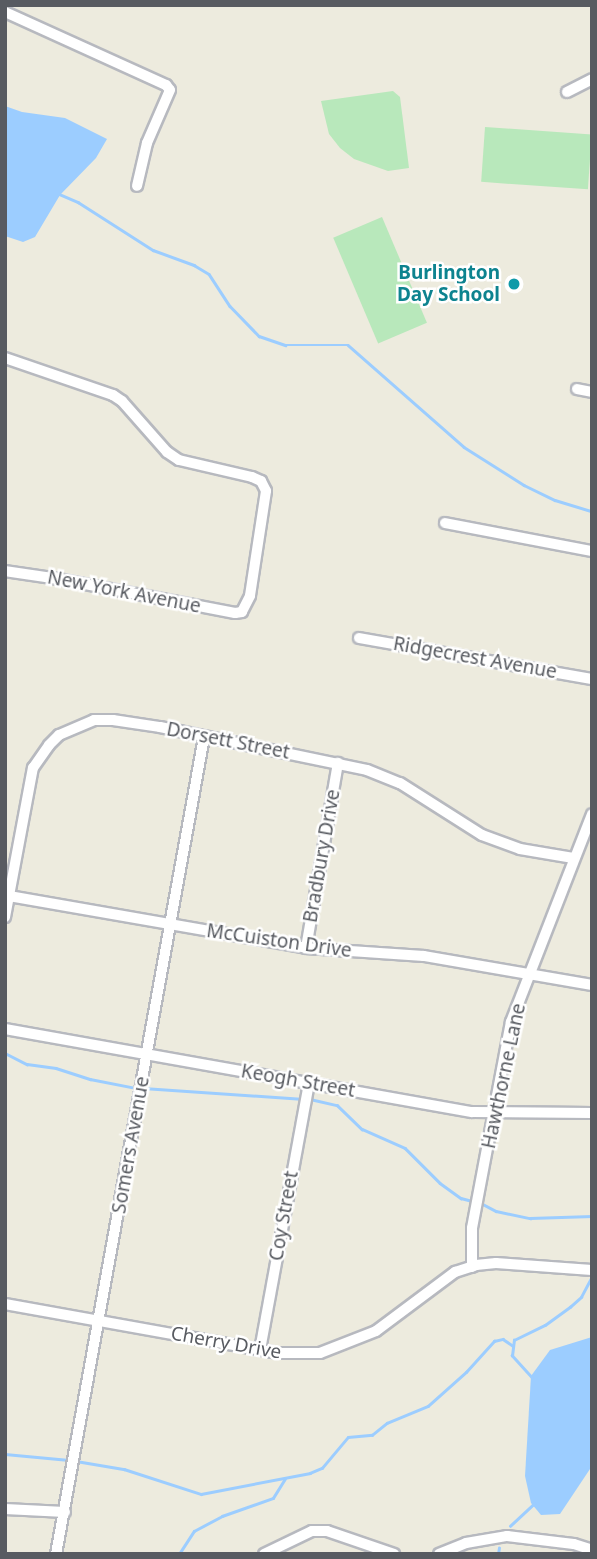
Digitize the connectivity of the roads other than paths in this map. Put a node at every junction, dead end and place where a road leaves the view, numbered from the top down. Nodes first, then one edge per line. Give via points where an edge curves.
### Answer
1 (5, 12) edge
2 (592, 79) edge
3 (567, 92) dead end
4 (137, 186) dead end
5 (5, 358) edge
6 (577, 389) dead end
7 (592, 391) edge
8 (445, 523) dead end
9 (592, 551) edge
10 (5, 571) edge
11 (359, 638) dead end
12 (592, 678) edge
13 (204, 737) junction
14 (338, 763) junction
15 (592, 814) edge
16 (573, 858) junction
17 (9, 895) junction
18 (5, 917) edge
19 (170, 924) junction
20 (306, 948) junction
21 (528, 974) junction
22 (592, 985) edge
23 (5, 1029) edge
24 (147, 1054) junction
25 (309, 1083) junction
26 (592, 1113) edge
27 (494, 1114) junction
28 (472, 1266) junction
29 (592, 1270) edge
30 (5, 1304) edge
31 (99, 1320) junction
32 (260, 1350) junction
33 (5, 1509) edge
34 (65, 1512) junction
35 (592, 1550) edge
36 (56, 1554) edge
37 (264, 1554) edge
38 (394, 1554) edge
39 (439, 1554) edge

1 - 4 street via 168,87
2 - 3 street
5 - 10 street, New York Avenue via 113,395 167,452 190,465 252,477 264,485 265,503 250,596 242,612
6 - 7 street
8 - 9 street
11 - 12 street, Ridgecrest Avenue
13 - 14 street, Dorsett Street
13 - 17 street, Dorsett Street via 103,719 59,735 40,756 30,780
13 - 19 street, Somers Avenue
14 - 16 street, Dorsett Street via 400,783 460,824 504,844
14 - 20 street, Bradbury Drive
15 - 16 street, Hawthorne Lane
16 - 21 street, Hawthorne Lane
17 - 18 street, Dorsett Street
17 - 19 street, McCuiston Drive
19 - 20 street, McCuiston Drive
19 - 24 street, Somers Avenue
20 - 21 street, McCuiston Drive via 424,956
21 - 22 street, McCuiston Drive
21 - 27 street, Hawthorne Lane via 511,1022
23 - 24 street, Keogh Street
24 - 25 street, Keogh Street
24 - 31 street, Somers Avenue
25 - 27 street, Keogh Street
25 - 32 street, Coy Street
26 - 27 street, Keogh Street
27 - 28 street, Hawthorne Lane via 472,1228
28 - 29 street, Cherry Drive via 496,1263
28 - 32 street, Cherry Drive via 455,1272 356,1341 320,1353
30 - 31 street, Cherry Drive
31 - 32 street, Cherry Drive
31 - 34 street, Somers Avenue
33 - 34 street
34 - 36 street, Somers Avenue
35 - 39 street via 507,1536 466,1542
37 - 38 street via 312,1531 327,1531

